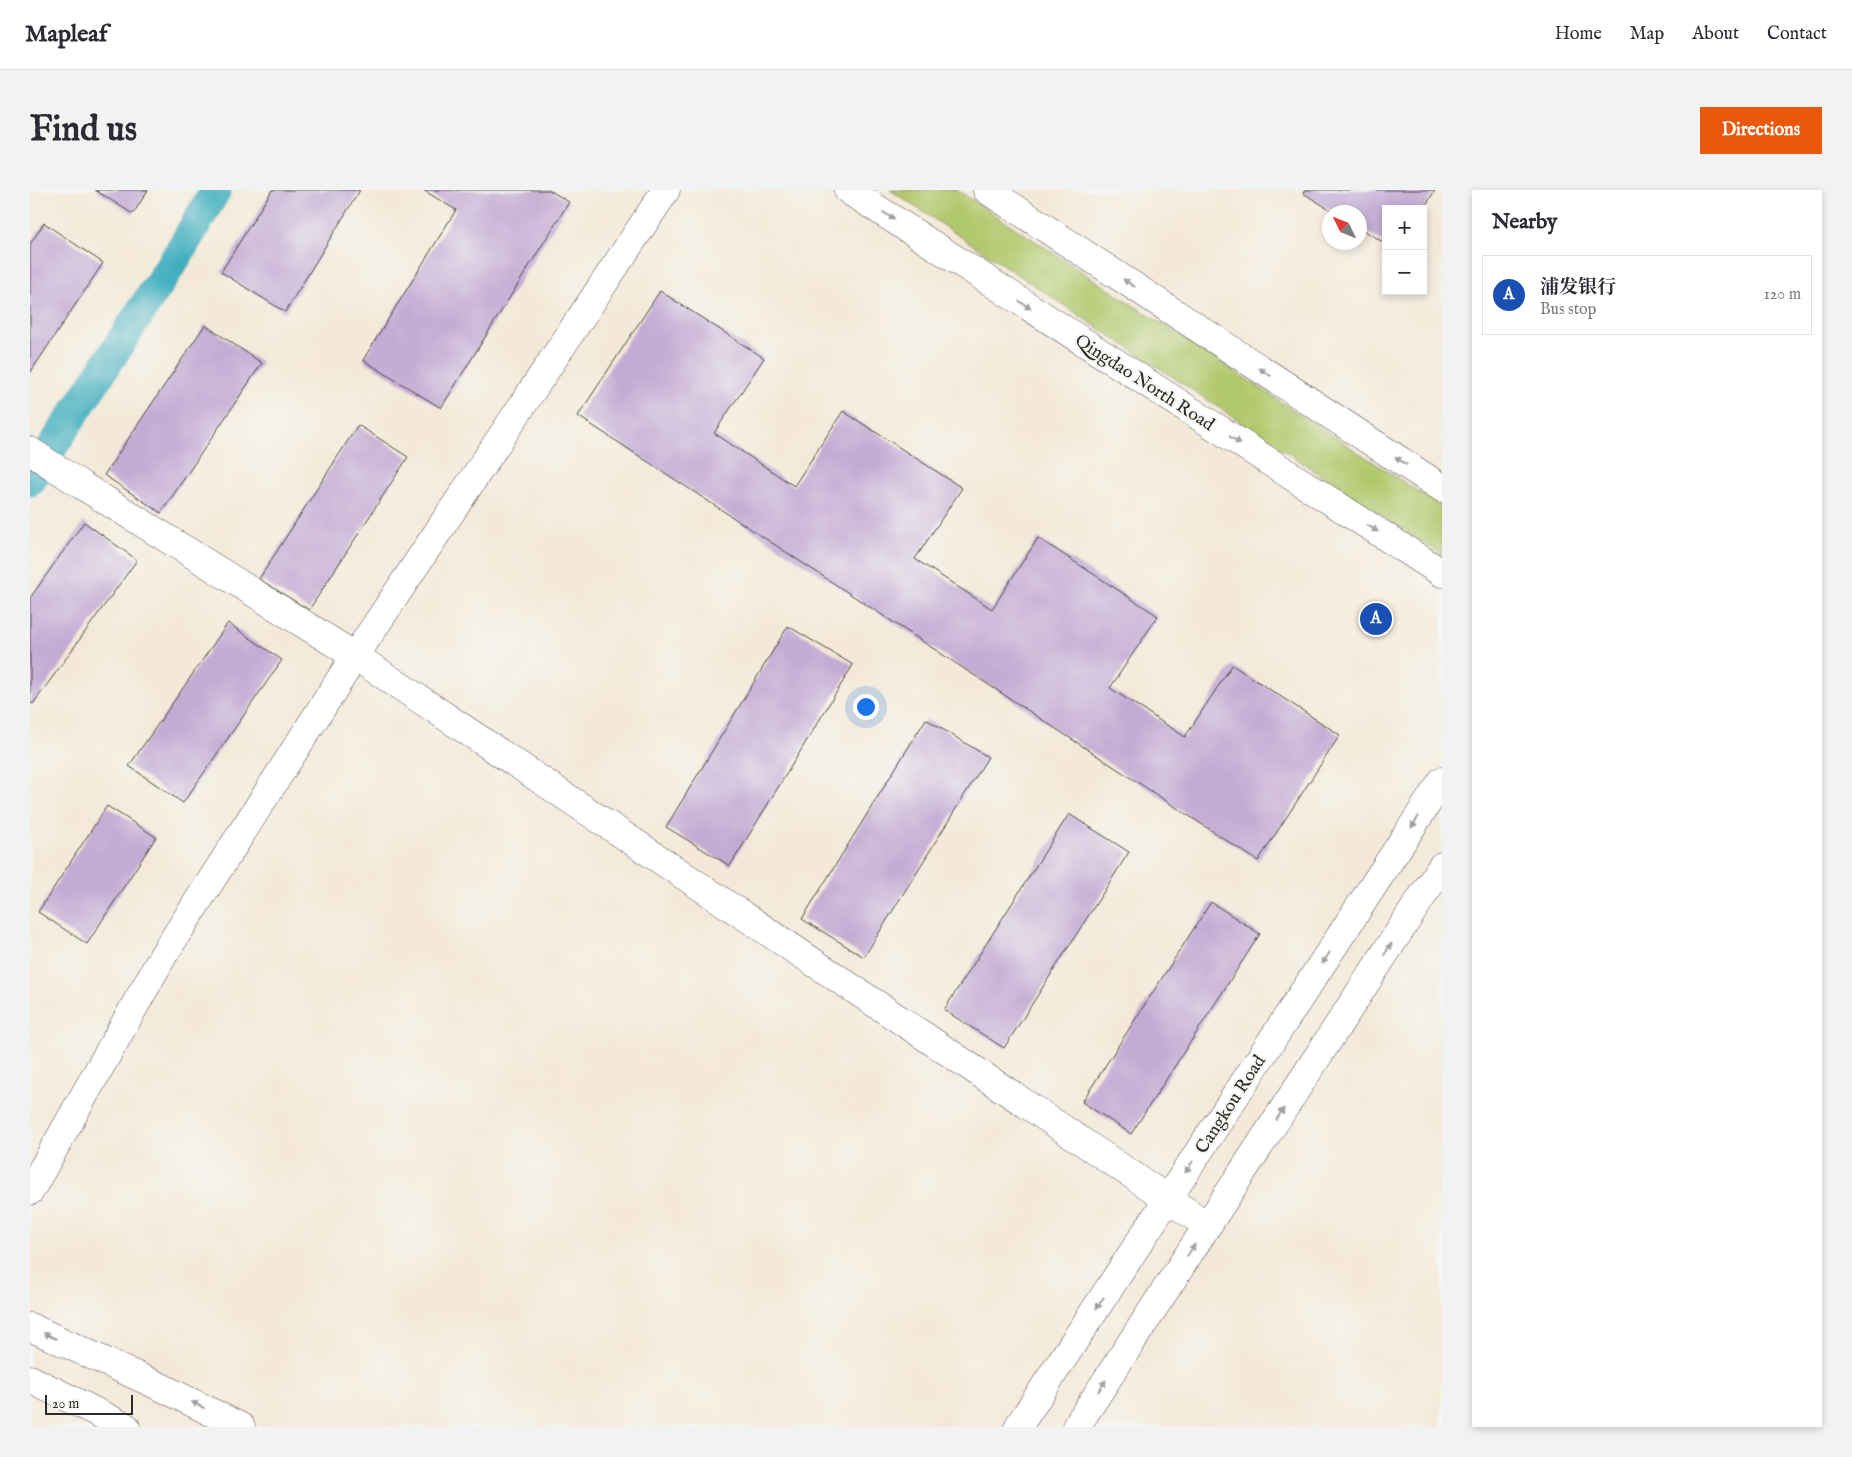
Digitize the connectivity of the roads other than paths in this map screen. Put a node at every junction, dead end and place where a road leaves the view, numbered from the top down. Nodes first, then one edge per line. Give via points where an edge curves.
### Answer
1 (666, 190) edge
2 (848, 190) edge
3 (986, 190) edge
4 (30, 450) edge
5 (1442, 488) edge
6 (1442, 573) edge
7 (355, 656) junction
8 (1442, 781) edge
9 (1442, 866) edge
10 (30, 1191) edge
11 (1168, 1199) junction
12 (1208, 1225) junction
13 (30, 1327) edge
14 (30, 1379) edge
15 (126, 1427) edge
16 (241, 1427) edge
17 (1018, 1427) edge
18 (1076, 1427) edge

1 - 7 main road
2 -> 6 main road, Qingdao North Road
5 -> 3 main road
4 - 7 main road
7 - 10 main road via 164,954
7 - 11 main road
8 -> 11 main road, Cangkou Road
12 -> 9 main road
11 - 12 main road
11 -> 17 main road, Cangkou Road
18 -> 12 main road
16 -> 13 main road
14 - 15 main road

